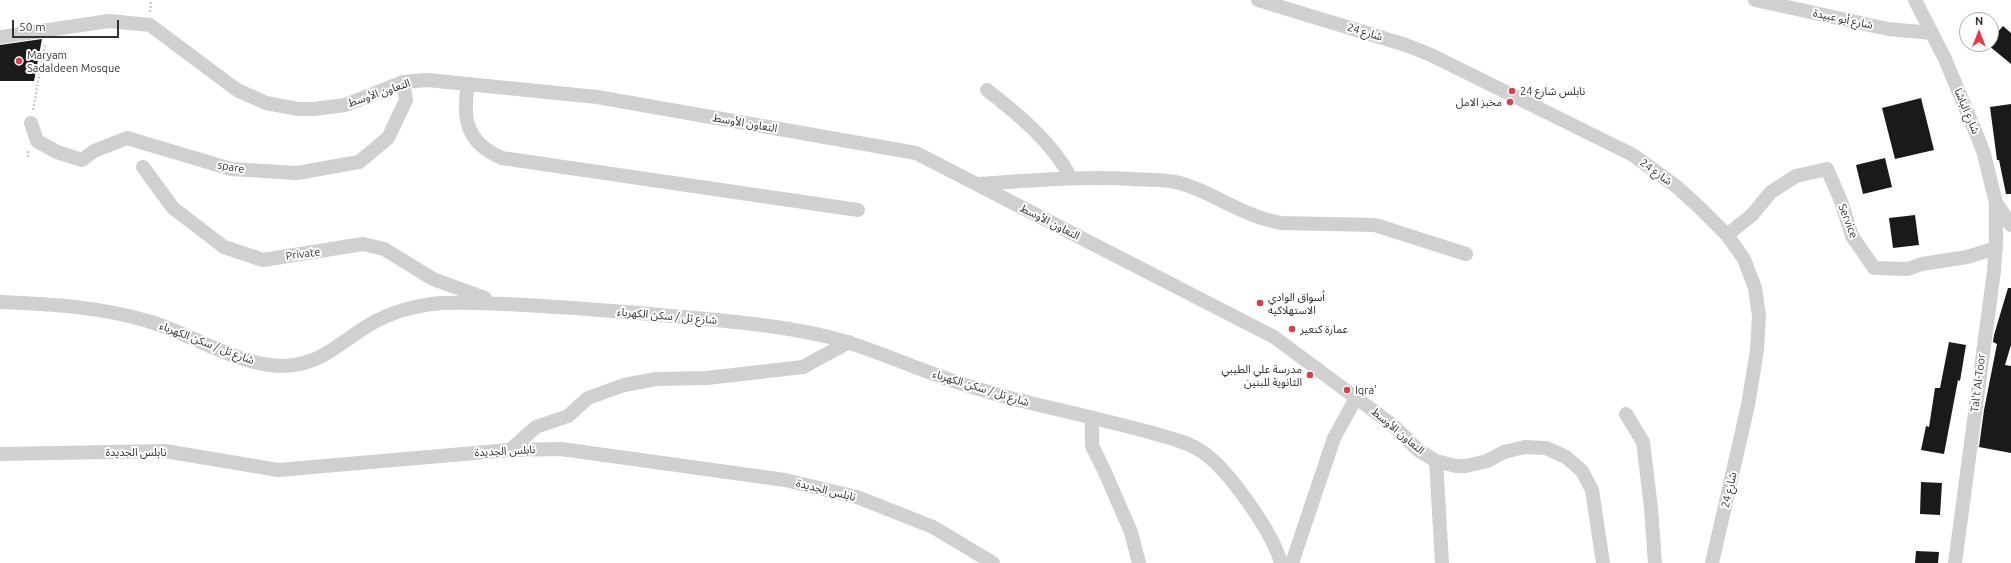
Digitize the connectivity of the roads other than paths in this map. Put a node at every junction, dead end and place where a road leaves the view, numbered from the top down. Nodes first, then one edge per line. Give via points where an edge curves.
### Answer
1 (1258, 0) edge
2 (1755, 0) edge
3 (1915, 0) edge
4 (1932, 33) junction
5 (0, 37) edge
6 (403, 82) junction
7 (468, 84) junction
8 (987, 90) dead end
9 (31, 123) road end
10 (143, 167) dead end
11 (1071, 178) junction
12 (976, 184) junction
13 (1996, 203) junction
14 (858, 210) dead end
15 (2011, 225) edge
16 (1727, 234) junction
17 (1996, 248) junction
18 (1466, 254) dead end
19 (485, 298) dead end
20 (0, 302) edge
21 (849, 342) junction
22 (1356, 398) junction
23 (1626, 414) dead end
24 (1092, 418) junction
25 (510, 450) junction
26 (0, 454) edge
27 (1436, 461) junction
28 (993, 563) edge
29 (1139, 563) edge
30 (1281, 563) edge
31 (1292, 563) edge
32 (1442, 563) edge
33 (1603, 563) edge
34 (1655, 563) edge
35 (1712, 563) edge
36 (1955, 563) edge

1 - 16 street, شارع 24 via 1406,45 1584,130 1633,155 1677,187
2 - 4 street, شارع أبو عبيدة via 1888,29
3 - 4 street, شارع الباشا
4 - 13 street, شارع الباشا via 1980,143
5 - 6 street, التعاون الأوسط via 109,21 150,25 237,90 282,107 314,109 337,106 360,100
6 - 7 street, التعاون الأوسط via 427,80
6 - 9 street, spare via 406,100 388,138 359,162 297,173 231,169 127,138 94,151 82,160 57,152 37,141
7 - 12 street, التعاون الأوسط via 597,98 916,152
7 - 14 street via 464,108 468,127 478,143 502,158
8 - 11 street via 1036,132 1062,160
10 - 19 street, Private via 173,208 224,247 263,260 363,244 384,249 433,279
11 - 12 street
11 - 18 street via 1179,183 1246,214 1268,221 1376,225
12 - 22 street, التعاون الأوسط via 1274,337
13 - 15 street, شارع الباشا
13 - 17 street, Tal't Al-Toor
16 - 17 street, Service via 1752,215 1771,192 1796,176 1828,169 1852,236 1874,268 1908,269 1922,264 1967,257
16 - 35 street, شارع 24 via 1744,259 1754,288 1758,316 1757,350 1748,405
17 - 36 street, Tal't Al-Toor
20 - 21 street, شارع تل / سكن الكهرباء via 67,306 123,315 165,327 240,357 276,366 301,364 319,358 368,326 399,311 424,305 450,303 577,308 735,322 804,332
21 - 24 street, شارع تل / سكن الكهرباء via 957,382
21 - 25 street via 803,367 707,378 656,379 624,385 588,398 568,416 536,427
22 - 27 street, التعاون الأوسط via 1402,432 1418,450
22 - 31 street via 1334,438
23 - 34 street via 1643,442
24 - 29 street via 1092,446 1131,532
24 - 30 street, شارع تل / سكن الكهرباء via 1160,436 1205,453 1244,497 1276,549
25 - 26 street, نابلس الجديدة via 278,470 165,451
25 - 28 street, نابلس الجديدة via 561,449 785,480 857,497 932,527
27 - 32 street, التعاون الأوسط
27 - 33 street, التعاون الأوسط via 1466,466 1487,461 1504,452 1525,446 1546,448 1566,457 1582,471 1592,490

